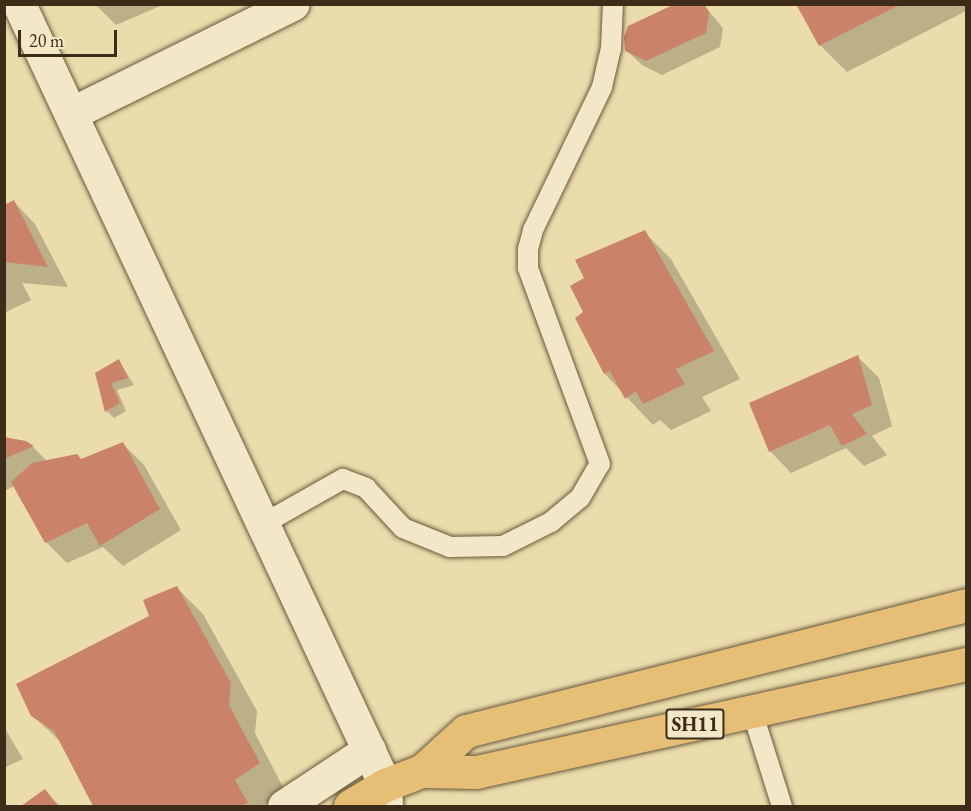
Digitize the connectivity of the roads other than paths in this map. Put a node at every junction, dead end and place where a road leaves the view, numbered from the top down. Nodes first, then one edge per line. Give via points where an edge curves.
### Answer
1 (18, 4) edge
2 (293, 4) edge
3 (613, 4) edge
4 (72, 112) junction
5 (263, 524) junction
6 (966, 605) edge
7 (966, 664) edge
8 (752, 711) junction
9 (369, 750) junction
10 (422, 771) junction
11 (385, 796) edge
12 (284, 807) edge
13 (350, 807) edge
14 (782, 807) edge

1 - 4 street
2 - 4 street
3 - 5 lane via 611,49 602,87 533,230 528,249 528,268 600,464 580,498 551,522 503,546 450,547 403,528 366,488 343,479
4 - 5 street
5 - 9 street
6 - 10 main road via 466,730
7 - 8 main road, SH11
8 - 10 main road, SH11 via 476,772
8 - 14 lane
9 - 11 street
9 - 12 street
10 - 11 main road, SH11
11 - 13 main road, SH11

